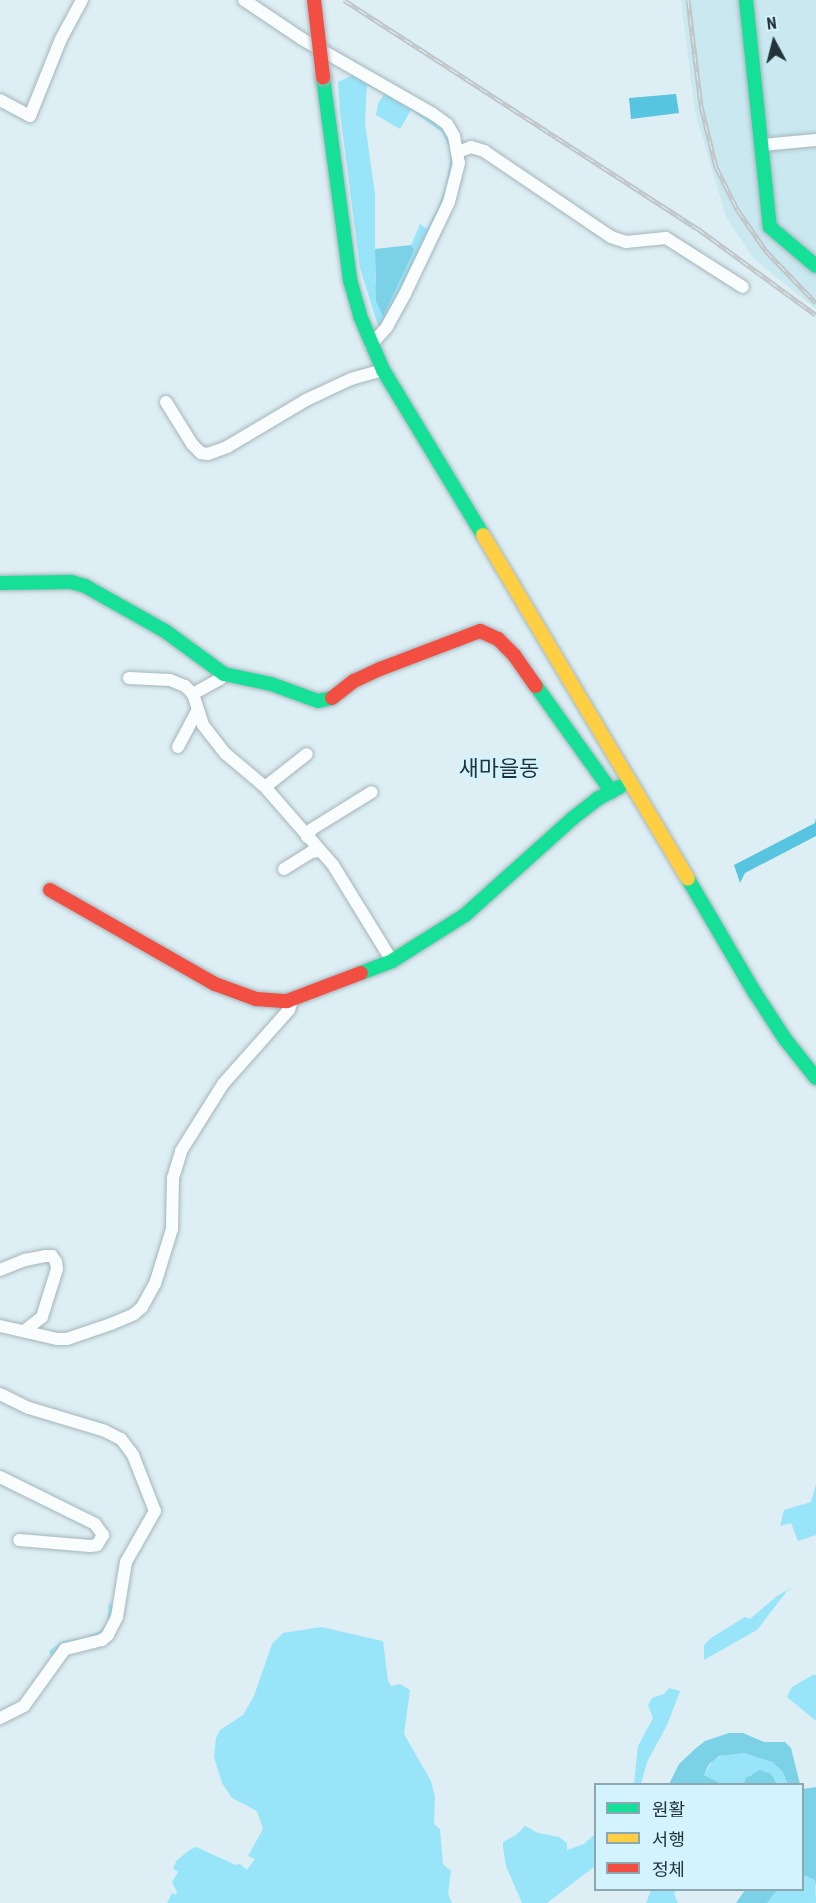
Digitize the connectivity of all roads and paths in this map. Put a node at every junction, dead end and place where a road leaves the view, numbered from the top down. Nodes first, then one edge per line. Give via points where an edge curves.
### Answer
1 (82, 0) edge
2 (244, 0) edge
3 (314, 0) edge
4 (746, 0) edge
5 (0, 100) edge
6 (816, 140) edge
7 (762, 145) junction
8 (459, 152) junction
9 (816, 266) edge
10 (743, 287) dead end
11 (371, 345) junction
12 (383, 370) junction
13 (166, 402) dead end
14 (0, 583) edge
15 (224, 674) junction
16 (129, 678) dead end
17 (193, 694) junction
18 (197, 712) junction
19 (178, 747) dead end
20 (308, 754) dead end
21 (631, 782) junction
22 (265, 787) junction
23 (372, 792) dead end
24 (612, 792) junction
25 (307, 837) junction
26 (320, 851) junction
27 (284, 869) dead end
28 (50, 890) dead end
29 (392, 961) junction
30 (292, 1000) junction
31 (816, 1078) edge
32 (0, 1270) edge
33 (0, 1326) edge
34 (24, 1331) junction
35 (0, 1394) edge
36 (0, 1477) edge
37 (19, 1540) dead end
38 (0, 1718) edge

1 - 5 street via 61,39 30,116
2 - 8 street via 302,39 433,114 450,128
3 - 11 street, bridge via 350,280
4 - 7 street
6 - 7 street
7 - 9 street via 770,227
8 - 10 street via 471,147 484,151 610,237 626,242 666,238
8 - 11 street via 449,202 391,319
11 - 12 street
12 - 13 street via 351,379 208,454 192,444
12 - 21 street
14 - 15 street via 71,582 85,586 165,631
15 - 17 street
15 - 24 street via 271,684 318,701 329,700 354,681 380,669 480,631 498,639 514,655
16 - 17 street via 170,680
17 - 18 street
18 - 19 street
18 - 22 street via 211,737
20 - 22 street
21 - 24 street
21 - 31 street via 755,993
22 - 25 street
23 - 25 street via 312,829
24 - 29 street via 564,826 465,915
25 - 26 street
26 - 27 street via 311,852
26 - 29 street via 333,865
28 - 30 street via 214,984 256,999
29 - 30 street
30 - 34 street via 289,1010 224,1084 181,1151 173,1178 170,1235 155,1284 142,1307 111,1324 67,1339
32 - 34 street via 45,1256 56,1262 42,1317
33 - 34 street
35 - 38 street via 28,1408 121,1439 133,1455 155,1511 126,1562 117,1617 108,1635 65,1649 24,1706
36 - 37 street via 89,1521 103,1535 102,1541 90,1546

